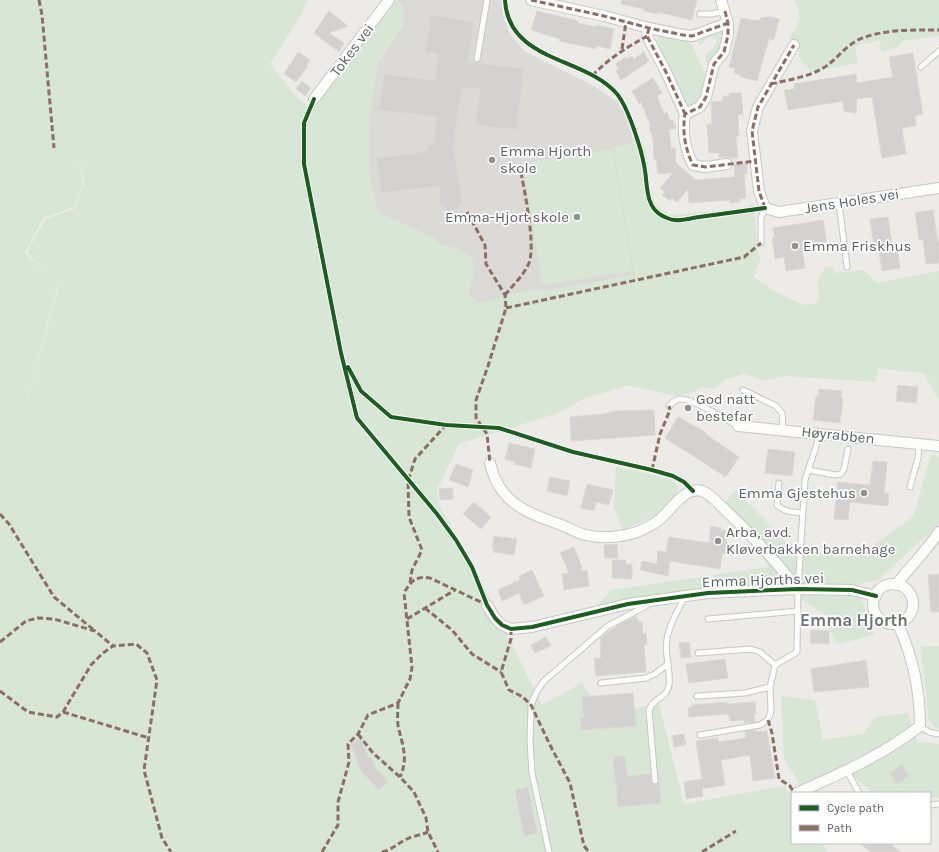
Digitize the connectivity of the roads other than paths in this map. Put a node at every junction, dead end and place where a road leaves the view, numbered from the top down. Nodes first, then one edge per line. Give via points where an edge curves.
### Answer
1 (390, 0) edge
2 (487, 0) edge
3 (532, 0) edge
4 (721, 0) edge
5 (725, 11) junction
6 (700, 14) dead end
7 (728, 23) junction
8 (649, 28) junction
9 (794, 45) dead end
10 (939, 51) edge
11 (476, 59) dead end
12 (921, 67) dead end
13 (314, 99) dead end
14 (685, 114) junction
15 (727, 164) dead end
16 (939, 188) edge
17 (839, 202) junction
18 (765, 208) junction
19 (761, 243) dead end
20 (847, 268) dead end
21 (743, 390) dead end
22 (669, 406) dead end
23 (738, 426) joint
24 (783, 430) junction
25 (820, 434) junction
26 (920, 444) junction
27 (939, 446) edge
28 (848, 449) dead end
29 (490, 463) dead end
30 (808, 470) junction
31 (779, 483) dead end
32 (910, 487) dead end
33 (802, 513) junction
34 (939, 532) edge
35 (896, 585) junction
36 (798, 589) junction
37 (685, 596) junction
38 (876, 596) junction
39 (658, 600) junction
40 (487, 605) dead end
41 (798, 611) junction
42 (708, 619) dead end
43 (898, 624) junction
44 (698, 653) dead end
45 (668, 664) junction
46 (775, 665) junction
47 (601, 682) dead end
48 (770, 686) junction
49 (697, 696) dead end
50 (920, 726) junction
51 (939, 734) edge
52 (700, 735) dead end
53 (847, 771) junction
54 (655, 781) dead end
55 (799, 792) edge
56 (858, 792) edge
57 (549, 852) edge

1 - 13 street, Tokes vei
2 - 11 lane
3 - 8 street
4 - 5 street
5 - 6 lane
5 - 7 street
7 - 8 street via 692,36
7 - 14 street via 724,52 714,64 706,97 700,107
8 - 14 street via 647,36
9 - 18 street via 758,107 752,132 759,191
10 - 12 lane
14 - 15 street via 687,153 693,165 706,167
16 - 17 street, Jens Holes vei
17 - 18 street, Jens Holes vei via 779,212
17 - 20 lane
18 - 19 lane via 761,218
21 - 24 lane via 776,406 782,413
22 - 23 lane via 674,400 689,400
23 - 24 street, Høyrabben
24 - 25 street, Høyrabben
25 - 26 street, Høyrabben
25 - 30 lane
26 - 27 street, Høyrabben
26 - 32 lane
28 - 30 lane via 841,474
29 - 36 street via 496,481 515,504 532,514 586,535 602,537 638,532 658,521 683,496 693,491 702,491 741,524
30 - 33 lane
31 - 33 lane via 777,506 786,511
33 - 36 lane
34 - 35 street via 928,549
35 - 38 street via 883,588
35 - 43 street via 908,591 913,603 909,616
36 - 37 street, Emma Hjorths vei
36 - 38 street, Emma Hjorths vei via 852,590
36 - 41 lane, Emma Hjorths vei
37 - 39 street, Emma Hjorths vei
37 - 45 lane via 666,640
38 - 43 street via 873,604 877,616 890,624
39 - 40 street, Emma Hjorths vei via 628,604 532,627 511,629 502,625
39 - 57 lane via 608,626 544,681 537,691 531,705 532,773
41 - 42 lane
41 - 46 lane, Emma Hjorths vei via 797,652
43 - 50 street via 916,677
44 - 46 lane via 751,649 760,652
45 - 47 lane via 646,678
45 - 54 lane via 667,691 664,696 650,704 649,710
46 - 48 lane
48 - 49 lane via 745,693
48 - 52 lane via 772,712 768,720 760,725
50 - 51 lane
50 - 53 street via 906,737
53 - 55 street
53 - 56 lane

